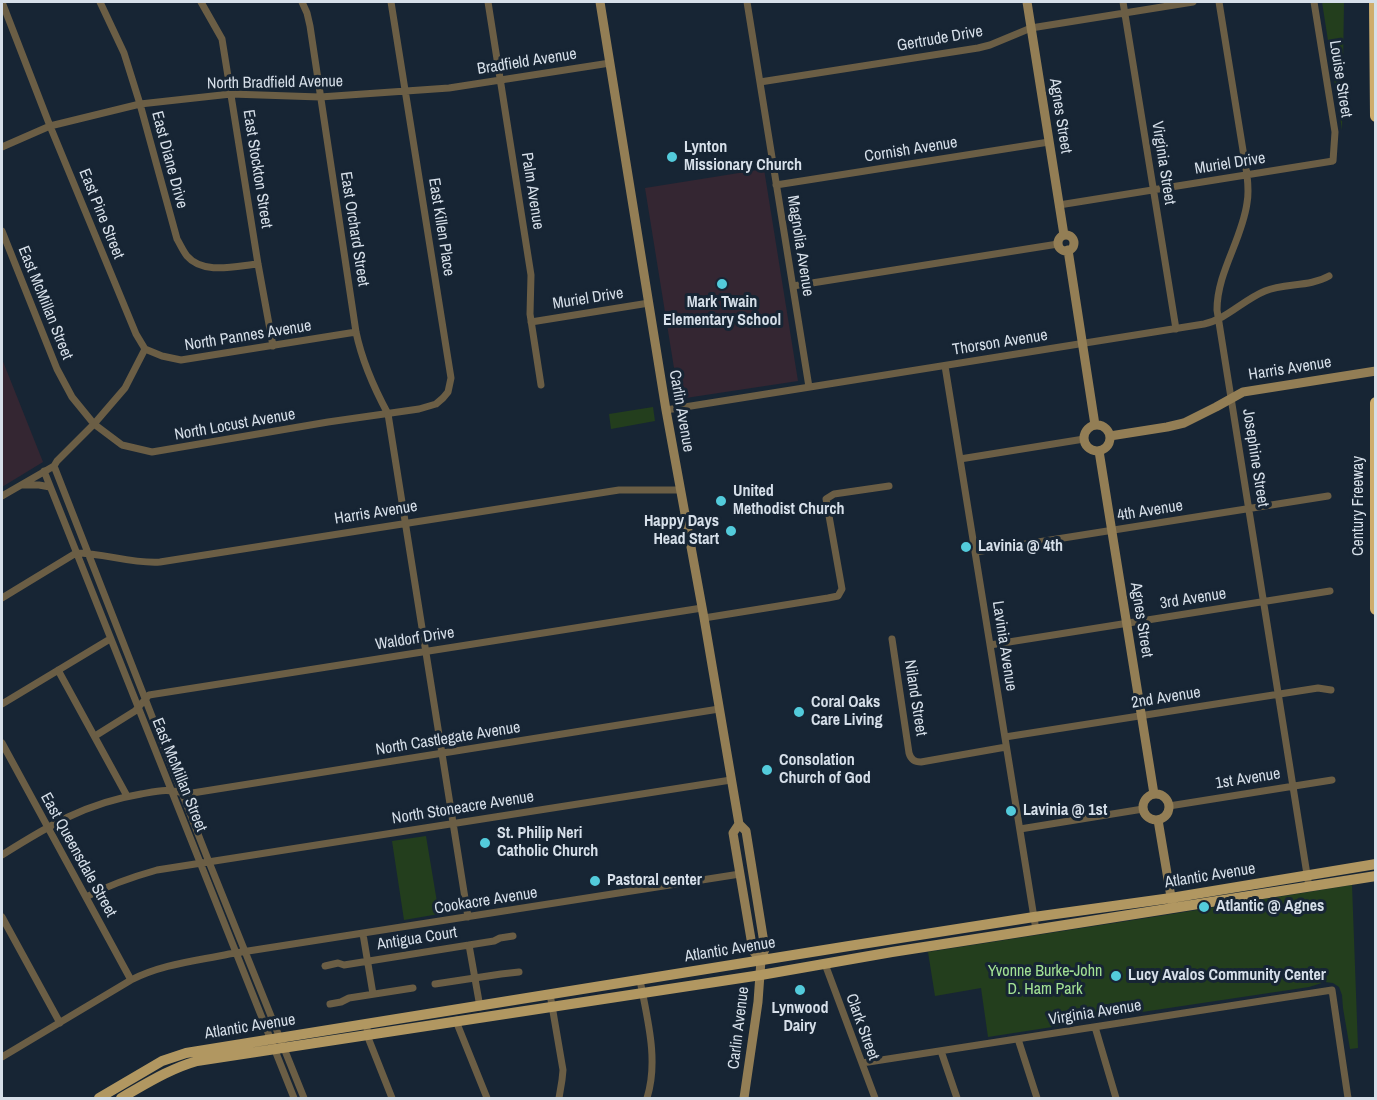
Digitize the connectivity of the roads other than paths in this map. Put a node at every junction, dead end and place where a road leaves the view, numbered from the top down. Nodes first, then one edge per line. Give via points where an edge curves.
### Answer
1 (3, 2) edge
2 (100, 2) edge
3 (201, 2) edge
4 (302, 2) edge
5 (391, 2) edge
6 (488, 2) edge
7 (600, 2) edge
8 (747, 2) edge
9 (1027, 2) edge
10 (1123, 2) edge
11 (1193, 2) edge
12 (1219, 2) edge
13 (1314, 2) edge
14 (1375, 2) edge
15 (1125, 12) junction
16 (1031, 28) junction
17 (610, 63) junction
18 (500, 80) junction
19 (760, 82) junction
20 (449, 88) joint
21 (406, 92) junction
22 (231, 94) junction
23 (320, 97) junction
24 (140, 104) junction
25 (1376, 116) edge
26 (50, 126) junction
27 (1049, 142) junction
28 (2, 147) edge
29 (1333, 161) joint
30 (1246, 175) junction
31 (776, 185) junction
32 (1153, 190) junction
33 (1059, 205) junction
34 (2, 231) edge
35 (1064, 235) junction
36 (1058, 244) junction
37 (1068, 250) junction
38 (258, 264) junction
39 (1329, 276) dead end
40 (793, 286) junction
41 (648, 303) junction
42 (1219, 319) junction
43 (531, 322) junction
44 (1176, 329) junction
45 (356, 332) junction
46 (1083, 344) junction
47 (273, 346) junction
48 (145, 349) junction
49 (945, 366) junction
50 (1376, 371) edge
51 (541, 385) dead end
52 (809, 387) junction
53 (1231, 399) junction
54 (1376, 403) edge
55 (666, 410) junction
56 (388, 414) junction
57 (94, 424) junction
58 (1095, 424) junction
59 (1110, 436) junction
60 (1084, 440) junction
61 (1100, 451) junction
62 (960, 459) junction
63 (54, 466) junction
64 (44, 471) junction
65 (19, 486) junction
66 (889, 486) dead end
67 (50, 487) junction
68 (680, 490) junction
69 (2, 496) edge
70 (1328, 496) dead end
71 (1249, 509) junction
72 (405, 524) junction
73 (1112, 531) junction
74 (975, 552) junction
75 (76, 553) junction
76 (88, 553) junction
77 (1330, 591) dead end
78 (2, 598) edge
79 (1264, 602) junction
80 (1376, 609) edge
81 (703, 613) junction
82 (1127, 623) junction
83 (110, 639) junction
84 (892, 639) dead end
85 (990, 645) junction
86 (426, 651) junction
87 (58, 670) junction
88 (1331, 690) dead end
89 (1279, 694) junction
90 (146, 698) junction
91 (2, 704) edge
92 (138, 708) junction
93 (719, 709) junction
94 (1142, 716) junction
95 (94, 736) junction
96 (1005, 737) junction
97 (2, 743) edge
98 (1006, 747) junction
99 (442, 753) junction
100 (731, 780) junction
101 (1332, 780) dead end
102 (1293, 786) junction
103 (170, 789) junction
104 (182, 792) junction
105 (1154, 794) junction
106 (127, 796) junction
107 (1169, 806) junction
108 (1143, 809) junction
109 (1158, 820) junction
110 (453, 824) junction
111 (739, 824) junction
112 (47, 826) junction
113 (1020, 829) junction
114 (2, 855) edge
115 (209, 862) junction
116 (200, 863) junction
117 (1376, 864) edge
118 (740, 874) junction
119 (1376, 876) edge
120 (1308, 881) junction
121 (86, 897) junction
122 (1172, 903) junction
123 (2, 916) edge
124 (468, 917) junction
125 (1034, 917) junction
126 (1036, 930) junction
127 (363, 934) junction
128 (513, 936) dead end
129 (469, 945) junction
130 (245, 952) junction
131 (236, 953) junction
132 (760, 960) junction
133 (368, 961) junction
134 (825, 964) junction
135 (325, 966) dead end
136 (519, 972) dead end
137 (760, 975) junction
138 (475, 978) junction
139 (131, 980) junction
140 (640, 980) junction
141 (435, 984) dead end
142 (413, 988) dead end
143 (643, 993) junction
144 (373, 994) junction
145 (550, 994) junction
146 (330, 1004) dead end
147 (479, 1005) junction
148 (552, 1006) junction
149 (456, 1015) junction
150 (481, 1017) junction
151 (60, 1023) junction
152 (1095, 1027) junction
153 (367, 1029) junction
154 (1018, 1039) junction
155 (277, 1043) junction
156 (941, 1051) junction
157 (2, 1058) edge
158 (862, 1063) junction
159 (99, 1098) edge
160 (121, 1098) edge
161 (294, 1098) edge
162 (304, 1098) edge
163 (392, 1098) edge
164 (487, 1098) edge
165 (559, 1098) edge
166 (647, 1098) edge
167 (744, 1098) edge
168 (875, 1098) edge
169 (957, 1098) edge
170 (1037, 1098) edge
171 (1116, 1098) edge
172 (1349, 1098) edge

1 - 26 street, East Pine Street
2 - 24 street, East Diane Drive via 124,53
3 - 22 street, East Stockton Street via 222,39
4 - 23 street, East Orchard Street via 308,12
5 - 21 street, East Killen Place
6 - 18 street, Palm Avenue
7 - 17 street, Carlin Avenue
8 - 19 street, Magnolia Avenue
9 - 16 street, Agnes Street
10 - 15 street, Virginia Street
11 - 15 street, Gertrude Drive
12 - 30 street, Josephine Street
13 - 29 street, Louise Street via 1335,132
14 - 25 highway
15 - 16 street, Gertrude Drive
15 - 32 street, Virginia Street
16 - 19 street, Gertrude Drive via 978,48
16 - 27 street, Agnes Street
17 - 18 street, Bradfield Avenue
17 - 41 street, Carlin Avenue
18 - 20 street, Bradfield Avenue
18 - 43 street, Palm Avenue via 531,275
19 - 31 street, Magnolia Avenue
20 - 21 street, North Bradfield Avenue
21 - 23 street, North Bradfield Avenue
21 - 56 street, East Killen Place via 452,378 448,392 436,404
22 - 23 street, North Bradfield Avenue
22 - 24 street, North Bradfield Avenue
22 - 38 street, East Stockton Street
23 - 45 street, East Orchard Street
24 - 26 street, North Bradfield Avenue
24 - 38 street, East Diane Drive via 177,239 187,256 200,266 217,268
26 - 28 street, North Bradfield Avenue
26 - 48 street, East Pine Street
27 - 31 street, Cornish Avenue
27 - 33 street, Agnes Street
29 - 30 street, Muriel Drive
30 - 32 street, Muriel Drive
30 - 42 street, Josephine Street via 1248,201 1219,289
31 - 40 street, Magnolia Avenue
32 - 33 street, Muriel Drive
32 - 44 street, Virginia Street
33 - 35 street, Agnes Street
34 - 57 street, East McMillan Street via 57,369 72,397
35 - 36 street
35 - 37 street via 1074,241
36 - 37 street
36 - 40 street
37 - 46 street
38 - 47 street, East Stockton Street
39 - 42 street, Thorson Avenue via 1263,291
40 - 52 street, Magnolia Avenue
41 - 43 street, Muriel Drive
41 - 55 street, Carlin Avenue
42 - 44 street, Thorson Avenue
42 - 53 street, Josephine Street
43 - 51 street, Palm Avenue
44 - 46 street, Thorson Avenue
45 - 47 street, North Pannes Avenue
45 - 56 street, East Orchard Street via 366,368
46 - 49 street, Thorson Avenue
46 - 58 street
47 - 48 street, North Pannes Avenue via 182,360
48 - 57 street via 125,388
49 - 52 street, Thorson Avenue
49 - 62 street, Lavinia Avenue
50 - 53 street, Harris Avenue via 1243,392
52 - 55 street, Thorson Avenue
53 - 59 street, Harris Avenue via 1178,425
53 - 71 street, Josephine Street
54 - 80 highway, Century Freeway
55 - 68 street, Carlin Avenue
56 - 57 street, North Locust Avenue via 152,452 122,445
56 - 72 street, East Orchard Street
57 - 63 street
58 - 59 street
58 - 60 street via 1085,431
59 - 61 street via 1109,444
60 - 61 street via 1088,448
60 - 62 street
61 - 73 street, Agnes Street
62 - 74 street, Lavinia Avenue
63 - 64 street
63 - 76 street, East McMillan Street
64 - 65 street
64 - 67 street, East McMillan Street
65 - 67 street
65 - 69 street
66 - 81 street, Waldorf Drive via 828,497 840,594
67 - 75 street, East McMillan Street
68 - 72 street, Harris Avenue via 620,489
68 - 81 street, Carlin Avenue
70 - 71 street, 4th Avenue
71 - 73 street, 4th Avenue
71 - 79 street, Josephine Street
72 - 76 street, Harris Avenue via 160,562
72 - 86 street, East Orchard Street
73 - 74 street, 4th Avenue
73 - 82 street, Agnes Street
74 - 85 street, Lavinia Avenue
75 - 76 street, Harris Avenue
75 - 78 street
75 - 83 street, East McMillan Street
76 - 90 street, East McMillan Street
77 - 79 street, 3rd Avenue
79 - 82 street, 3rd Avenue
79 - 89 street, Josephine Street
81 - 86 street, Waldorf Drive
81 - 93 street, Carlin Avenue
82 - 85 street, 3rd Avenue
82 - 94 street, Agnes Street
83 - 87 street
83 - 92 street, East McMillan Street
84 - 98 street, Niland Street via 913,760 921,762
85 - 96 street, Lavinia Avenue
86 - 90 street, Waldorf Drive
86 - 99 street, East Orchard Street
87 - 91 street
87 - 95 street
88 - 89 street, 2nd Avenue
89 - 94 street, 2nd Avenue
89 - 102 street, Josephine Street
90 - 92 street
90 - 104 street, East McMillan Street
92 - 95 street
92 - 103 street, East McMillan Street
93 - 99 street, North Castlegate Avenue
93 - 100 street, Carlin Avenue
94 - 96 street, 2nd Avenue
94 - 105 street, Agnes Street
95 - 106 street
96 - 98 street, Lavinia Avenue
97 - 112 street, East Queensdale Street
98 - 113 street, Lavinia Avenue
99 - 104 street, North Castlegate Avenue
99 - 110 street, East Orchard Street
100 - 110 street, North Stoneacre Avenue
100 - 111 street, Carlin Avenue
101 - 102 street, 1st Avenue
102 - 107 street, 1st Avenue
102 - 120 street, Josephine Street
103 - 104 street, North Castlegate Avenue
103 - 106 street
103 - 116 street, East McMillan Street
104 - 115 street, East McMillan Street
105 - 107 street via 1162,795
105 - 108 street via 1145,800
106 - 112 street
107 - 109 street via 1167,814
108 - 109 street via 1148,818
108 - 113 street
109 - 122 street
110 - 115 street, North Stoneacre Avenue
110 - 124 street, East Orchard Street
111 - 118 street, Carlin Avenue via 733,833
111 - 132 street, Carlin Avenue via 747,831 765,949
112 - 114 street
112 - 121 street, East Queensdale Street
113 - 125 street, Lavinia Avenue
115 - 116 street, North Stoneacre Avenue
115 - 130 street, East McMillan Street
116 - 121 street, North Stoneacre Avenue via 130,877
116 - 131 street, East McMillan Street
117 - 120 main road, Atlantic Avenue
118 - 124 street, Cookacre Avenue
118 - 132 street, Carlin Avenue via 753,951
119 - 120 main road, Atlantic Avenue
120 - 122 main road, Atlantic Avenue
121 - 139 street, East Queensdale Street
122 - 125 main road, Atlantic Avenue
122 - 126 main road, Atlantic Avenue
123 - 151 street
124 - 127 street, Cookacre Avenue
125 - 126 street, Lavinia Avenue
125 - 132 main road, Atlantic Avenue
126 - 134 main road, Atlantic Avenue
127 - 130 street, Cookacre Avenue
127 - 133 street
128 - 129 street, Antigua Court
129 - 133 street, Antigua Court
129 - 138 street
130 - 131 street, Cookacre Avenue
130 - 155 street, East McMillan Street
131 - 139 street, Cookacre Avenue via 160,968
131 - 155 street, East McMillan Street
132 - 137 street, Carlin Avenue
132 - 140 main road, Atlantic Avenue
133 - 135 street, Antigua Court
133 - 144 street
134 - 137 main road, Atlantic Avenue
134 - 158 street, Clark Street
136 - 138 street
137 - 143 main road, Atlantic Avenue
137 - 167 street, Carlin Avenue
138 - 141 street
138 - 147 street
139 - 151 street, Cookacre Avenue
140 - 143 street
140 - 145 main road, Atlantic Avenue
142 - 144 street
143 - 148 main road, Atlantic Avenue
143 - 166 street via 652,1065
144 - 146 street
145 - 147 main road, Atlantic Avenue
145 - 148 street
147 - 149 main road, Atlantic Avenue
147 - 150 street
148 - 150 main road, Atlantic Avenue
148 - 165 street via 563,1070
149 - 150 main road, Atlantic Avenue
149 - 153 main road, Atlantic Avenue
149 - 164 street
151 - 157 street, Cookacre Avenue
152 - 154 street, Virginia Avenue
152 - 171 street
152 - 172 street, Virginia Avenue via 1332,990
153 - 155 main road, Atlantic Avenue
153 - 163 street
154 - 156 street, Virginia Avenue
154 - 170 street
155 - 159 main road, Atlantic Avenue via 179,1055
155 - 160 main road, Atlantic Avenue via 196,1060
155 - 161 street, East McMillan Street
155 - 162 street, East McMillan Street
156 - 158 street, Virginia Avenue
156 - 169 street
158 - 168 street, Clark Street

